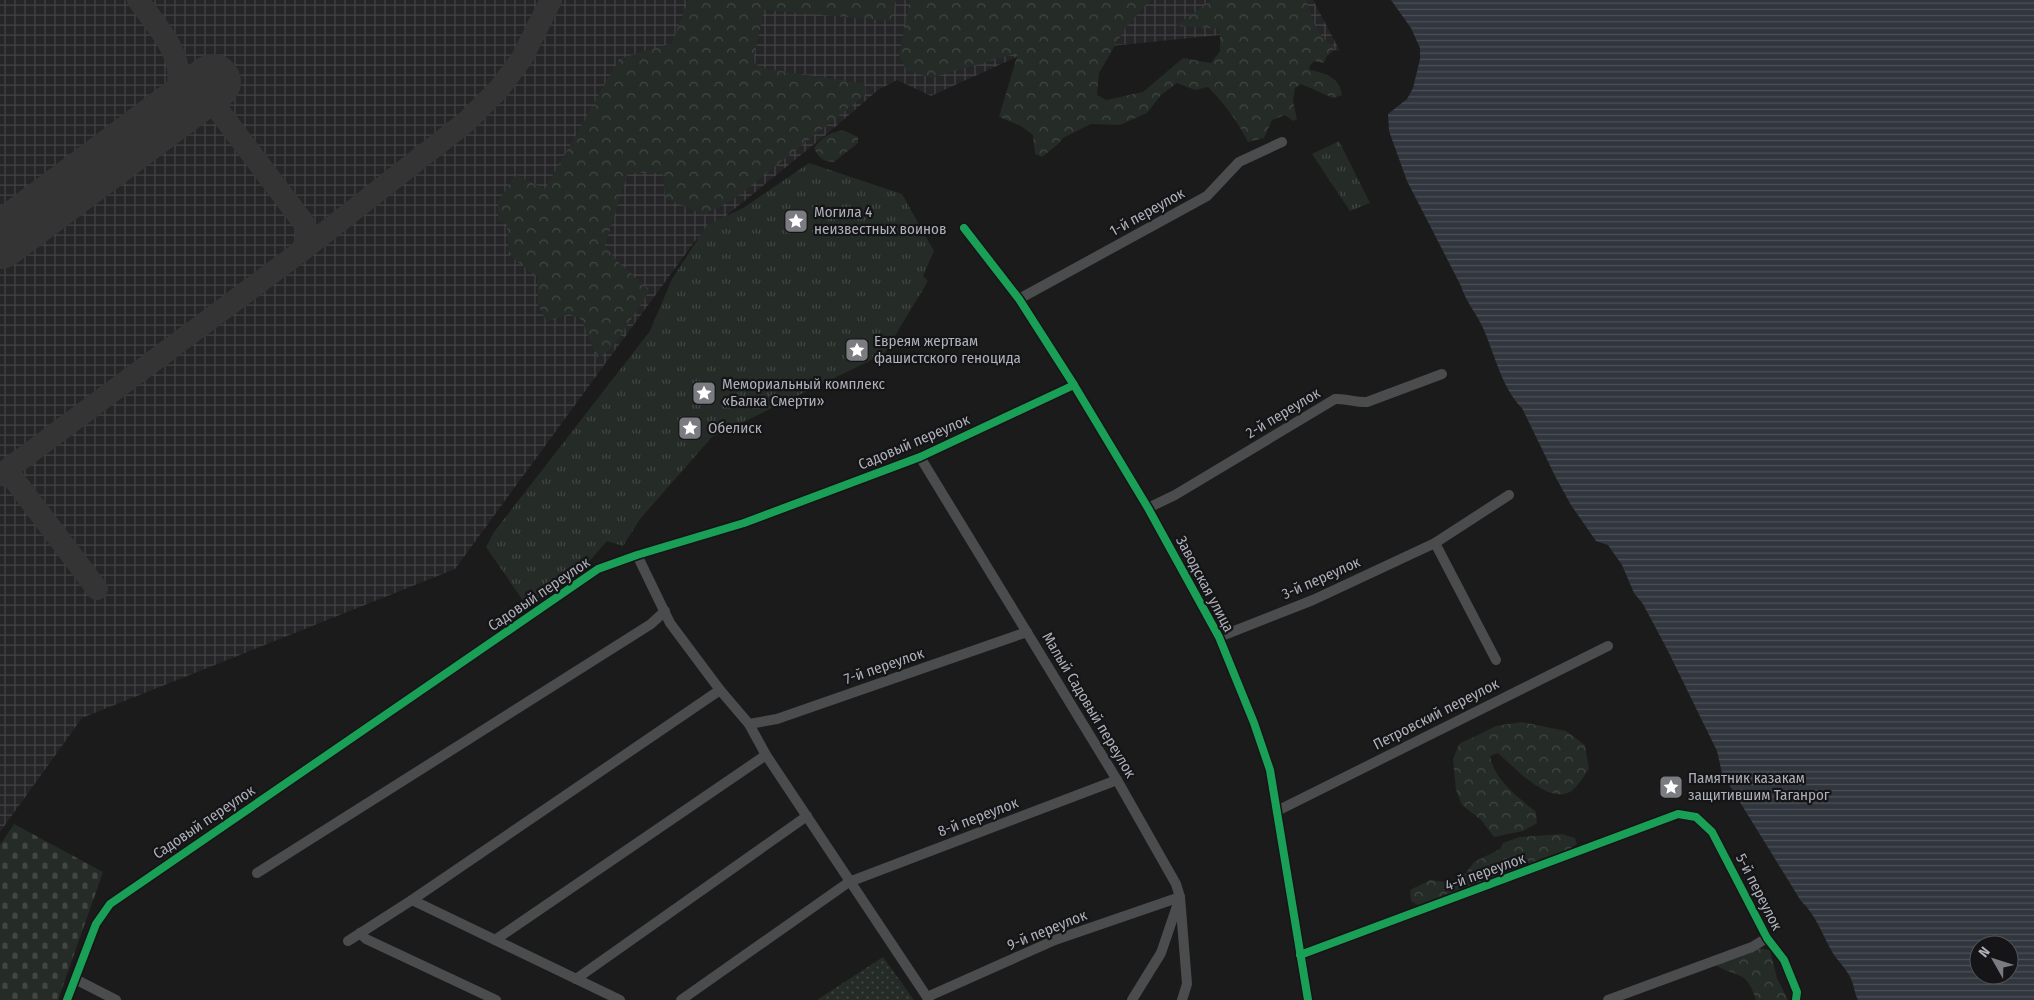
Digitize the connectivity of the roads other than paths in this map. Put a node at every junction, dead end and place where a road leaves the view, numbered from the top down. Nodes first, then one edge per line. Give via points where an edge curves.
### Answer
1 (1282, 142) dead end
2 (964, 228) dead end
3 (1019, 299) junction
4 (1442, 374) dead end
5 (1074, 385) junction
6 (920, 457) junction
7 (1509, 495) dead end
8 (1148, 508) junction
9 (1434, 543) junction
10 (637, 555) junction
11 (665, 611) junction
12 (1027, 632) junction
13 (1219, 638) junction
14 (1608, 646) dead end
15 (1496, 660) dead end
16 (720, 690) junction
17 (749, 724) junction
18 (766, 755) junction
19 (1117, 780) junction
20 (1277, 811) junction
21 (1678, 814) joint
22 (807, 816) junction
23 (257, 873) dead end
24 (849, 882) junction
25 (1180, 897) junction
26 (412, 900) junction
27 (360, 933) junction
28 (1767, 938) junction
29 (495, 940) junction
30 (348, 941) dead end
31 (1300, 955) junction
32 (75, 979) junction
33 (576, 979) junction
34 (928, 999) edge
35 (67, 1000) edge
36 (116, 1000) edge
37 (496, 1000) edge
38 (620, 1000) edge
39 (681, 1000) edge
40 (1132, 1000) edge
41 (1182, 1000) edge
42 (1308, 1000) edge
43 (1608, 1000) edge
44 (1796, 1000) edge

1 - 3 street, 1-й переулок via 1239,162 1207,196
2 - 3 street, Заводская улица
3 - 5 street, Заводская улица
4 - 8 street, 2-й переулок via 1368,402 1335,399
5 - 6 street, Садовый переулок
5 - 8 street, Заводская улица
6 - 10 street, Садовый переулок via 744,523
6 - 12 street, Малый Садовый переулок
7 - 9 street, 3-й переулок
8 - 13 street, Заводская улица
9 - 13 street, 3-й переулок via 1313,600
9 - 15 street
10 - 11 street
10 - 32 street, Садовый переулок via 598,570 121,896 101,916
11 - 16 street via 670,623
11 - 23 street via 651,624
12 - 17 street, 7-й переулок via 777,719
12 - 19 street, Малый Садовый переулок
13 - 20 street, Заводская улица via 1262,745
14 - 20 street, Петровский переулок
16 - 17 street
16 - 26 street
17 - 18 street
18 - 22 street
18 - 29 street
19 - 24 street, 8-й переулок
19 - 25 street, Малый Садовый переулок via 1176,884
20 - 31 street, Заводская улица
21 - 28 street, 5-й переулок via 1696,817 1712,832
21 - 31 street, 4-й переулок
22 - 24 street
22 - 33 street
24 - 34 street
24 - 39 street, 8-й переулок
25 - 34 street, 9-й переулок via 1055,940
25 - 40 street via 1161,953
25 - 41 street, Малый Садовый переулок via 1187,984
26 - 27 street
26 - 29 street
27 - 30 street
27 - 37 street via 366,939
28 - 43 street, 5-й переулок via 1752,947
28 - 44 street, 5-й переулок via 1784,960 1797,992
29 - 33 street
31 - 42 street, Заводская улица
32 - 35 street, Садовый переулок
32 - 36 street
33 - 38 street

